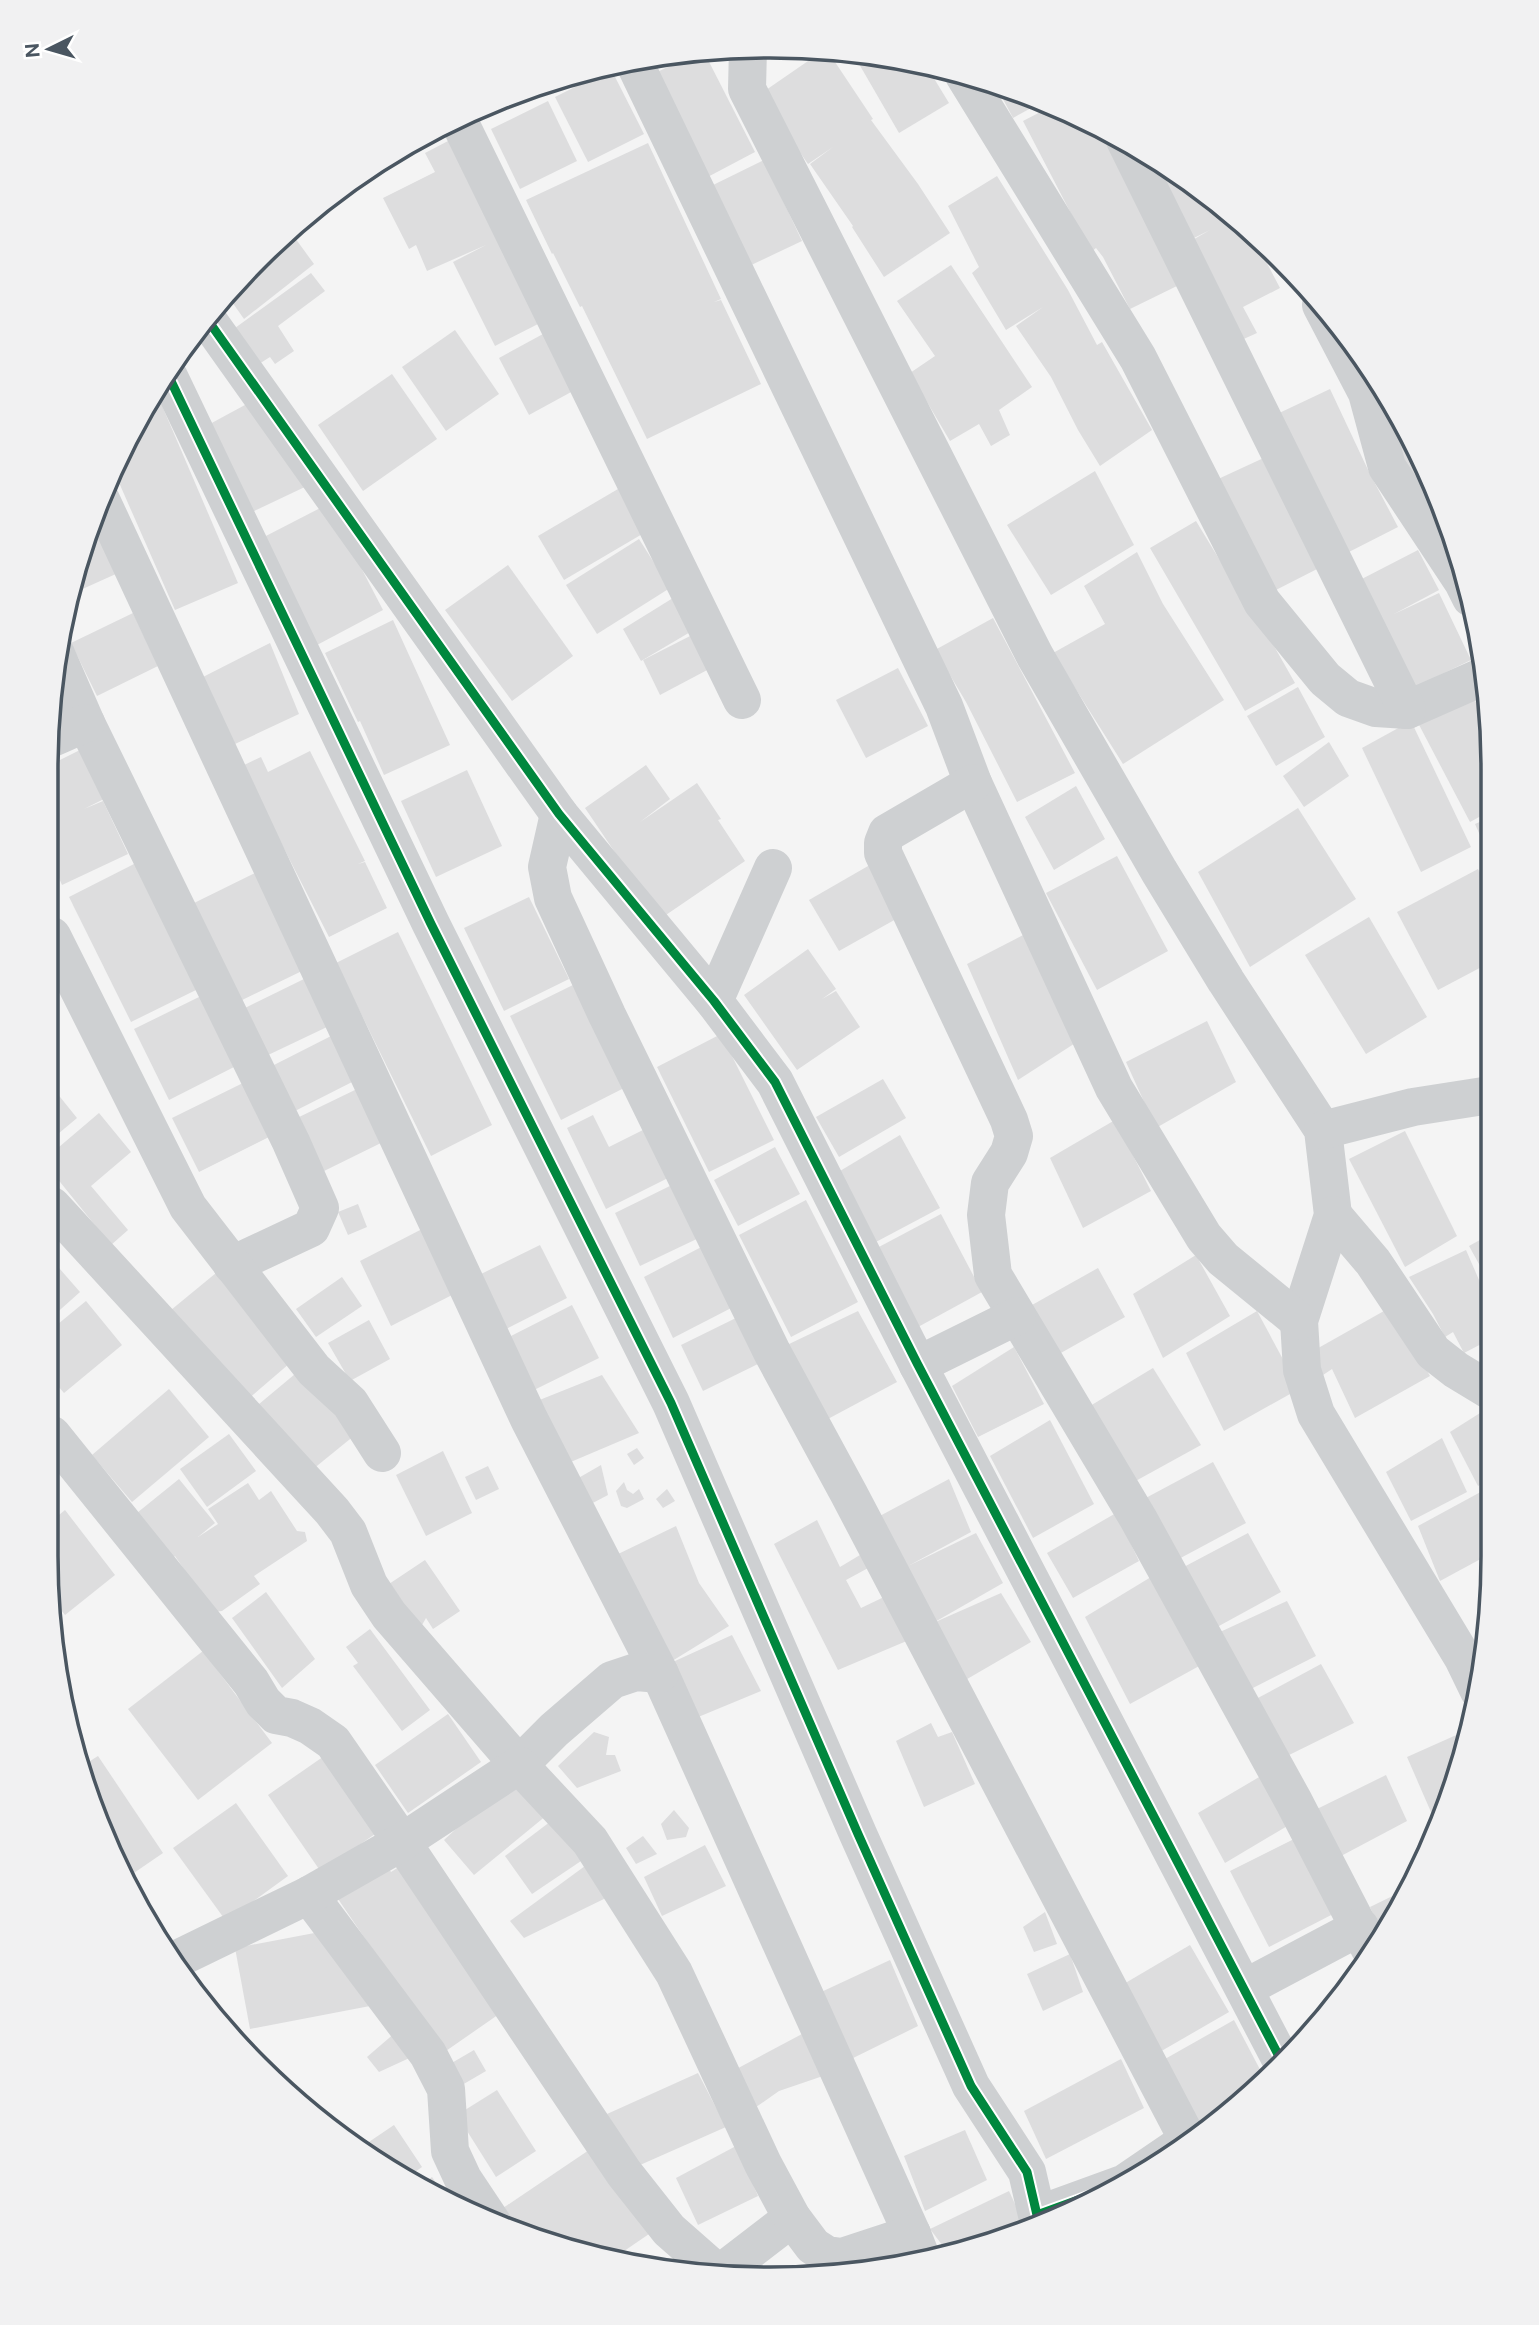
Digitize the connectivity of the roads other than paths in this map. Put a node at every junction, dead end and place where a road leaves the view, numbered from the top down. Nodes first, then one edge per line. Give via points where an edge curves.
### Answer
1 (748, 58) edge
2 (638, 70) edge
3 (972, 88) edge
4 (462, 128) edge
5 (1134, 159) edge
6 (212, 327) edge
7 (1346, 353) edge
8 (172, 383) edge
9 (107, 512) edge
10 (1450, 562) edge
11 (1475, 680) edge
12 (62, 692) edge
13 (742, 700) dead end
14 (1407, 710) junction
15 (69, 731) edge
16 (973, 783) junction
17 (559, 814) junction
18 (773, 868) dead end
19 (58, 948) edge
20 (714, 1001) junction
21 (1481, 1101) edge
22 (1323, 1130) junction
23 (58, 1213) edge
24 (1333, 1215) junction
25 (232, 1265) junction
26 (1017, 1316) junction
27 (1299, 1321) junction
28 (918, 1365) junction
29 (1481, 1385) edge
30 (58, 1443) edge
31 (382, 1452) dead end
32 (660, 1674) junction
33 (1471, 1674) edge
34 (519, 1765) junction
35 (402, 1842) junction
36 (309, 1895) junction
37 (1365, 1938) edge
38 (182, 1957) edge
39 (1245, 1988) junction
40 (1278, 2054) edge
41 (1184, 2133) edge
42 (481, 2206) edge
43 (1037, 2215) edge
44 (792, 2218) junction
45 (918, 2248) edge
46 (707, 2264) edge
47 (732, 2266) edge

1 - 22 street via 747,89 1035,656 1219,970
2 - 16 street via 944,706
3 - 14 street via 1138,358 1262,602 1325,679 1348,698 1377,708
4 - 13 street
5 - 14 street
6 - 17 street
7 - 10 street via 1367,393 1387,467
8 - 43 street via 431,924 671,1403 971,2086 1027,2172
9 - 32 street via 529,1419
11 - 14 street
12 - 15 street
15 - 25 street via 301,1164 320,1208 311,1228
16 - 26 street via 887,833 883,853 1014,1136 990,1183 986,1215 993,1275
16 - 27 street via 1114,1088 1178,1195 1223,1259
17 - 20 street
17 - 41 street via 547,867 553,898 607,1015 772,1352
18 - 20 street
19 - 25 street via 188,1207
20 - 28 street via 775,1082
21 - 22 street via 1413,1107
22 - 24 street
23 - 34 street via 332,1511 348,1532 369,1585 389,1615
24 - 27 street
24 - 29 street via 1373,1262 1433,1352
25 - 31 street via 314,1370 350,1403
26 - 28 street
26 - 37 street via 1139,1520
27 - 33 street via 1302,1370 1316,1414
28 - 39 street
30 - 35 street via 251,1682 262,1702 276,1715 310,1726 333,1742
32 - 34 street via 636,1672 612,1680
32 - 45 street
34 - 35 street
34 - 44 street via 590,1841 674,1973 762,2164
35 - 36 street
35 - 46 street via 624,2173 669,2230
36 - 38 street
36 - 42 street via 428,2054 446,2089 450,2151
37 - 39 street
39 - 40 street
44 - 45 street via 813,2246 827,2255
44 - 47 street

